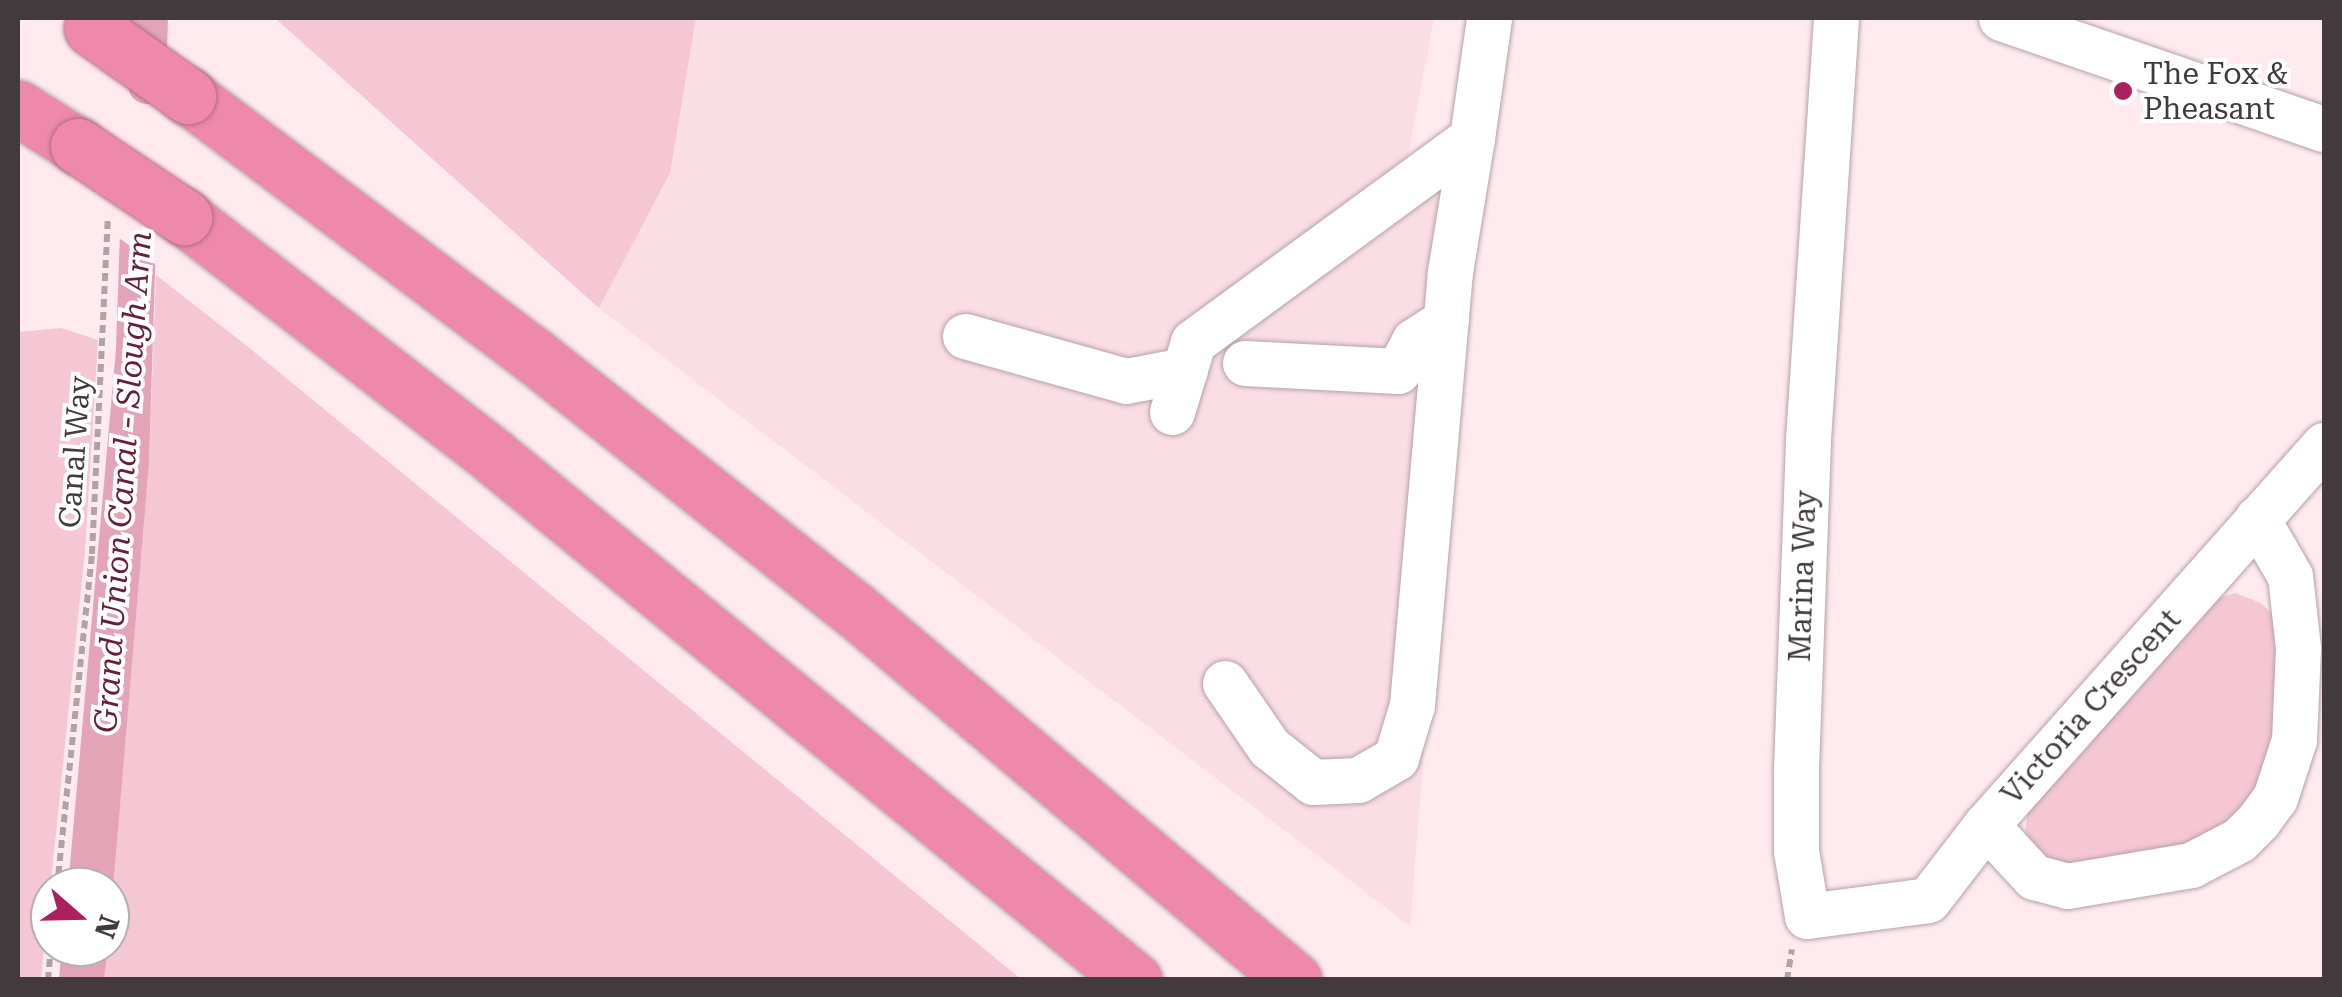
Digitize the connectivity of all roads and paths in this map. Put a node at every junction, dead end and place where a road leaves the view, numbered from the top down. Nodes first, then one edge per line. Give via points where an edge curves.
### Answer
1 (1489, 18) edge
2 (1836, 18) edge
3 (2012, 19) edge
4 (83, 23) edge
5 (18, 108) edge
6 (2324, 128) edge
7 (1472, 138) junction
8 (108, 208) dead end
9 (1446, 320) junction
10 (965, 336) dead end
11 (1245, 363) dead end
12 (2324, 445) edge
13 (2257, 519) junction
14 (1225, 683) dead end
15 (1986, 824) junction
16 (59, 867) edge
17 (1134, 980) edge
18 (1294, 980) edge
19 (1602, 980) edge
20 (1610, 980) edge

1 - 7 street
2 - 15 street, Marina Way via 1808,441 1796,772 1796,851 1807,916 1928,900
3 - 6 street
4 - 18 highway, bridge via 533,355 855,610
5 - 17 highway, bridge via 184,217 494,457
7 - 9 street
7 - 10 street via 1193,342 1178,391
8 - 16 path, Canal Way via 92,554
9 - 11 street via 1414,342 1398,371
9 - 14 street via 1412,704 1396,758 1358,780 1313,782 1270,747
12 - 13 street, Victoria Crescent
13 - 15 street, Victoria Crescent
13 - 15 street, Victoria Crescent via 2290,576 2298,648 2294,740 2276,798 2258,821 2191,865 2067,886 2034,877
19 - 20 path

